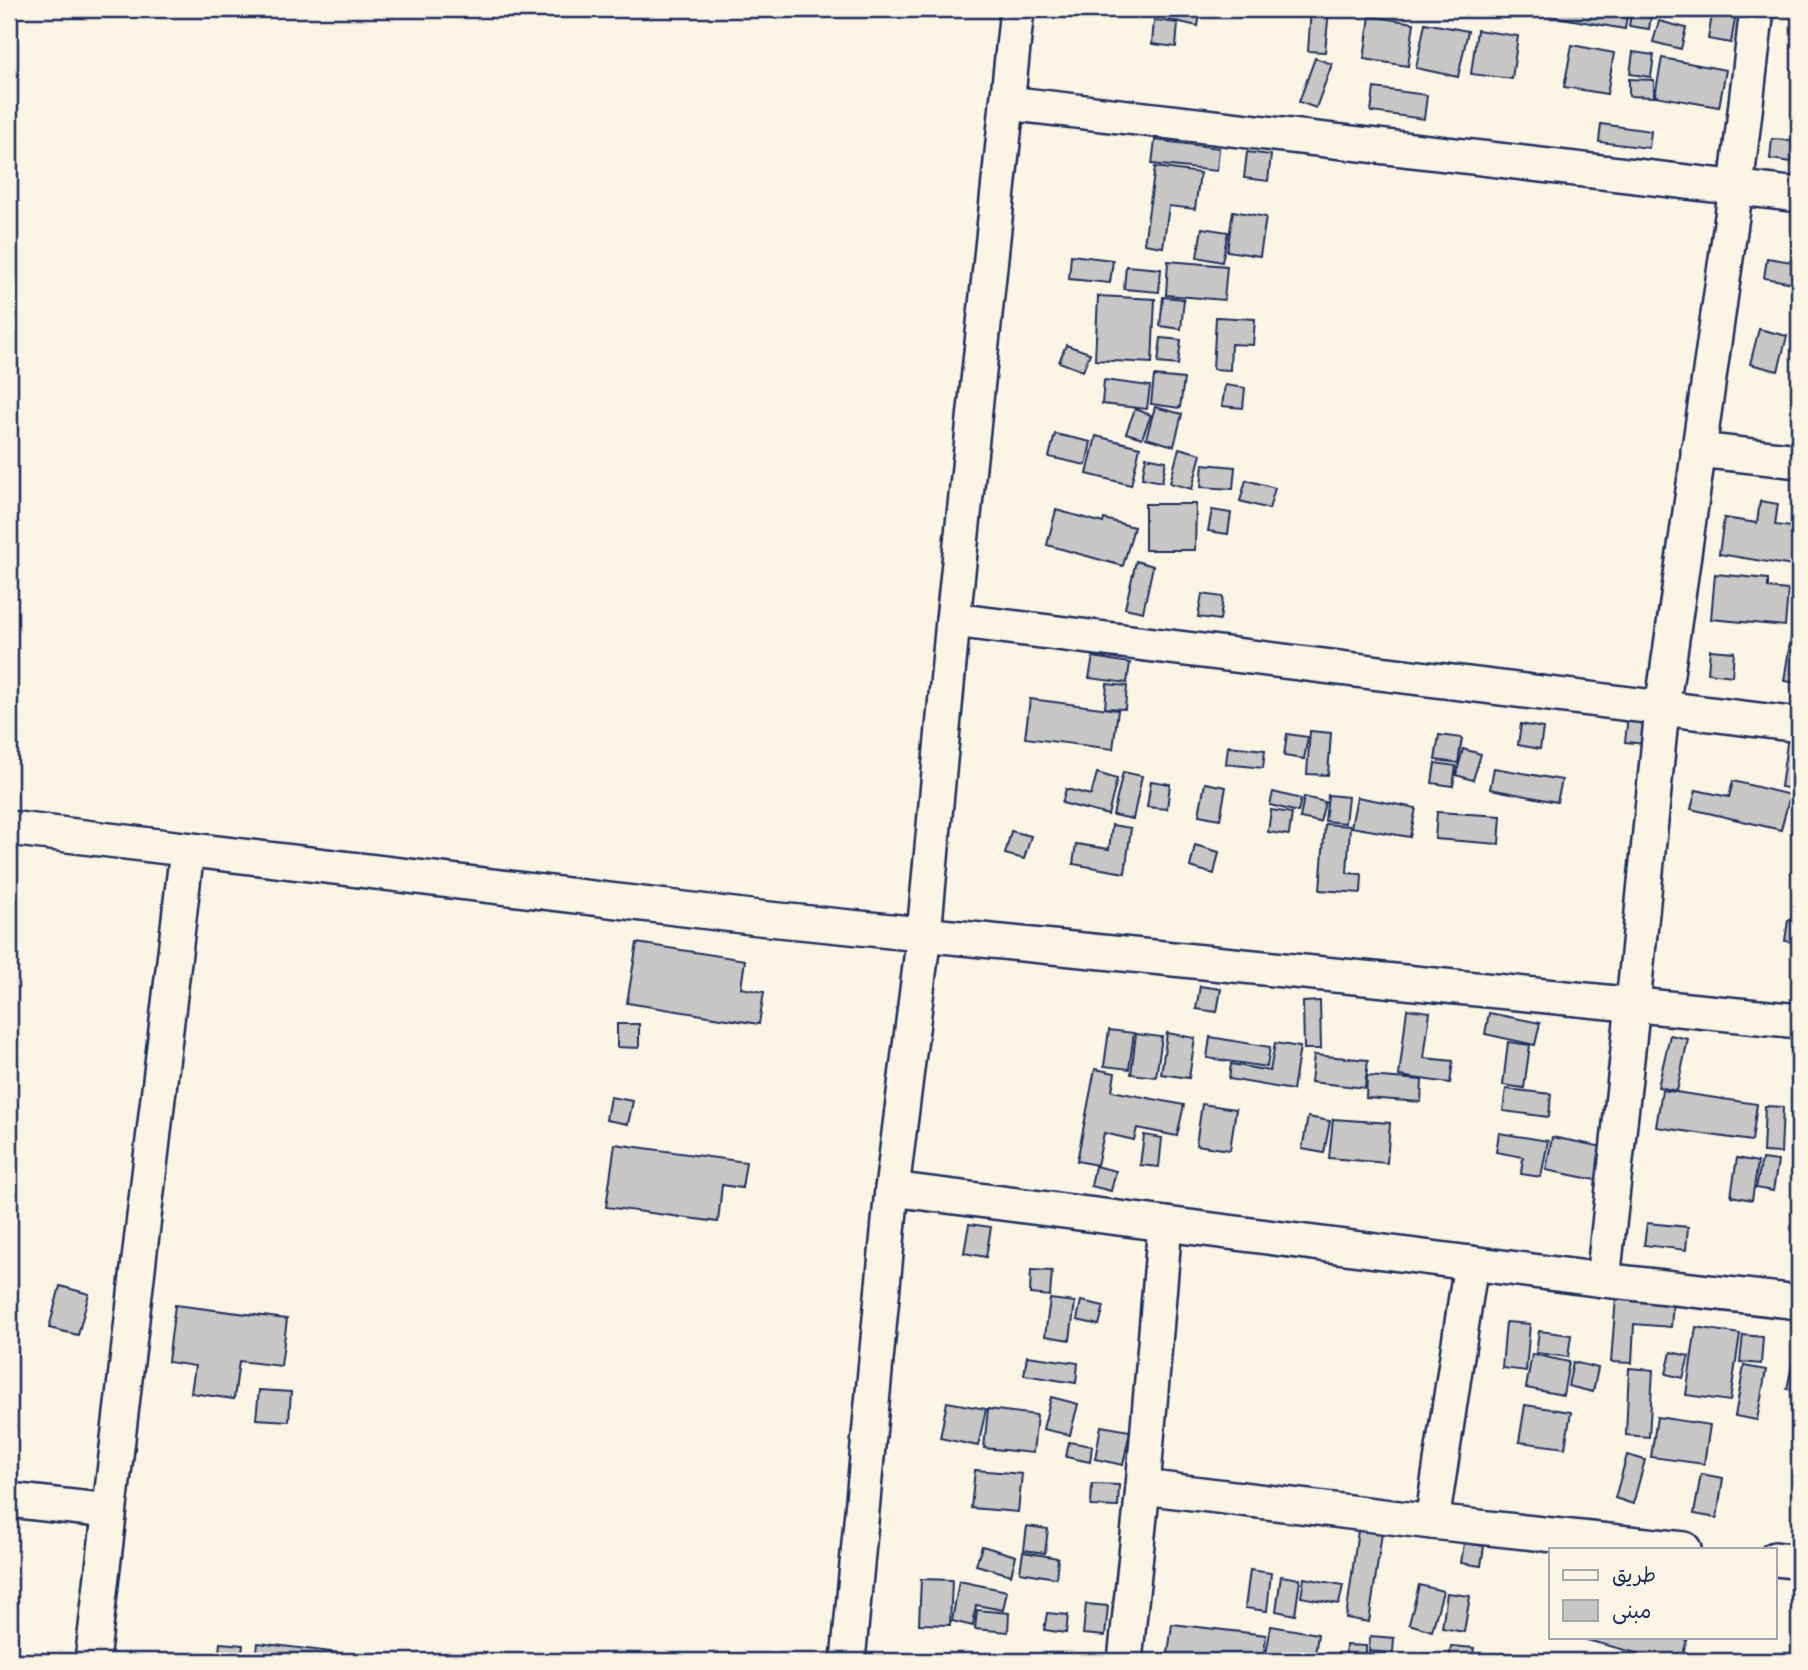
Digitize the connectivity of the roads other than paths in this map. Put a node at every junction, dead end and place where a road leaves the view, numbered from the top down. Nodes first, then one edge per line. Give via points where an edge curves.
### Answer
1 (1017, 9) edge
2 (1757, 9) edge
3 (1007, 103) junction
4 (1736, 188) junction
5 (1799, 195) edge
6 (1698, 450) junction
7 (1799, 461) edge
8 (953, 620) junction
9 (1662, 709) junction
10 (1799, 725) edge
11 (9, 828) edge
12 (187, 850) junction
13 (924, 934) junction
14 (1633, 1004) junction
15 (1799, 1021) edge
16 (892, 1189) junction
17 (1165, 1224) junction
18 (1471, 1263) junction
19 (1603, 1280) junction
20 (1799, 1302) edge
21 (1143, 1487) junction
22 (9, 1500) edge
23 (109, 1511) junction
24 (1432, 1522) junction
25 (1675, 1548) edge
26 (1776, 1559) edge
27 (1799, 1562) edge
28 (92, 1661) edge
29 (848, 1661) edge
30 (1125, 1661) edge

1 - 3 street
2 - 4 street
3 - 4 street
3 - 8 street
4 - 5 street
4 - 6 street
6 - 7 street
6 - 9 street
8 - 9 street
8 - 13 street
9 - 10 street
9 - 14 street
11 - 12 street
12 - 13 street
12 - 23 street
13 - 14 street
13 - 16 street
14 - 15 street
14 - 19 street
16 - 17 street
16 - 29 street
17 - 18 street
17 - 21 street
18 - 19 street
18 - 24 street
19 - 20 street
21 - 24 street
21 - 30 street
22 - 23 street
23 - 28 street
24 - 25 street
26 - 27 street

